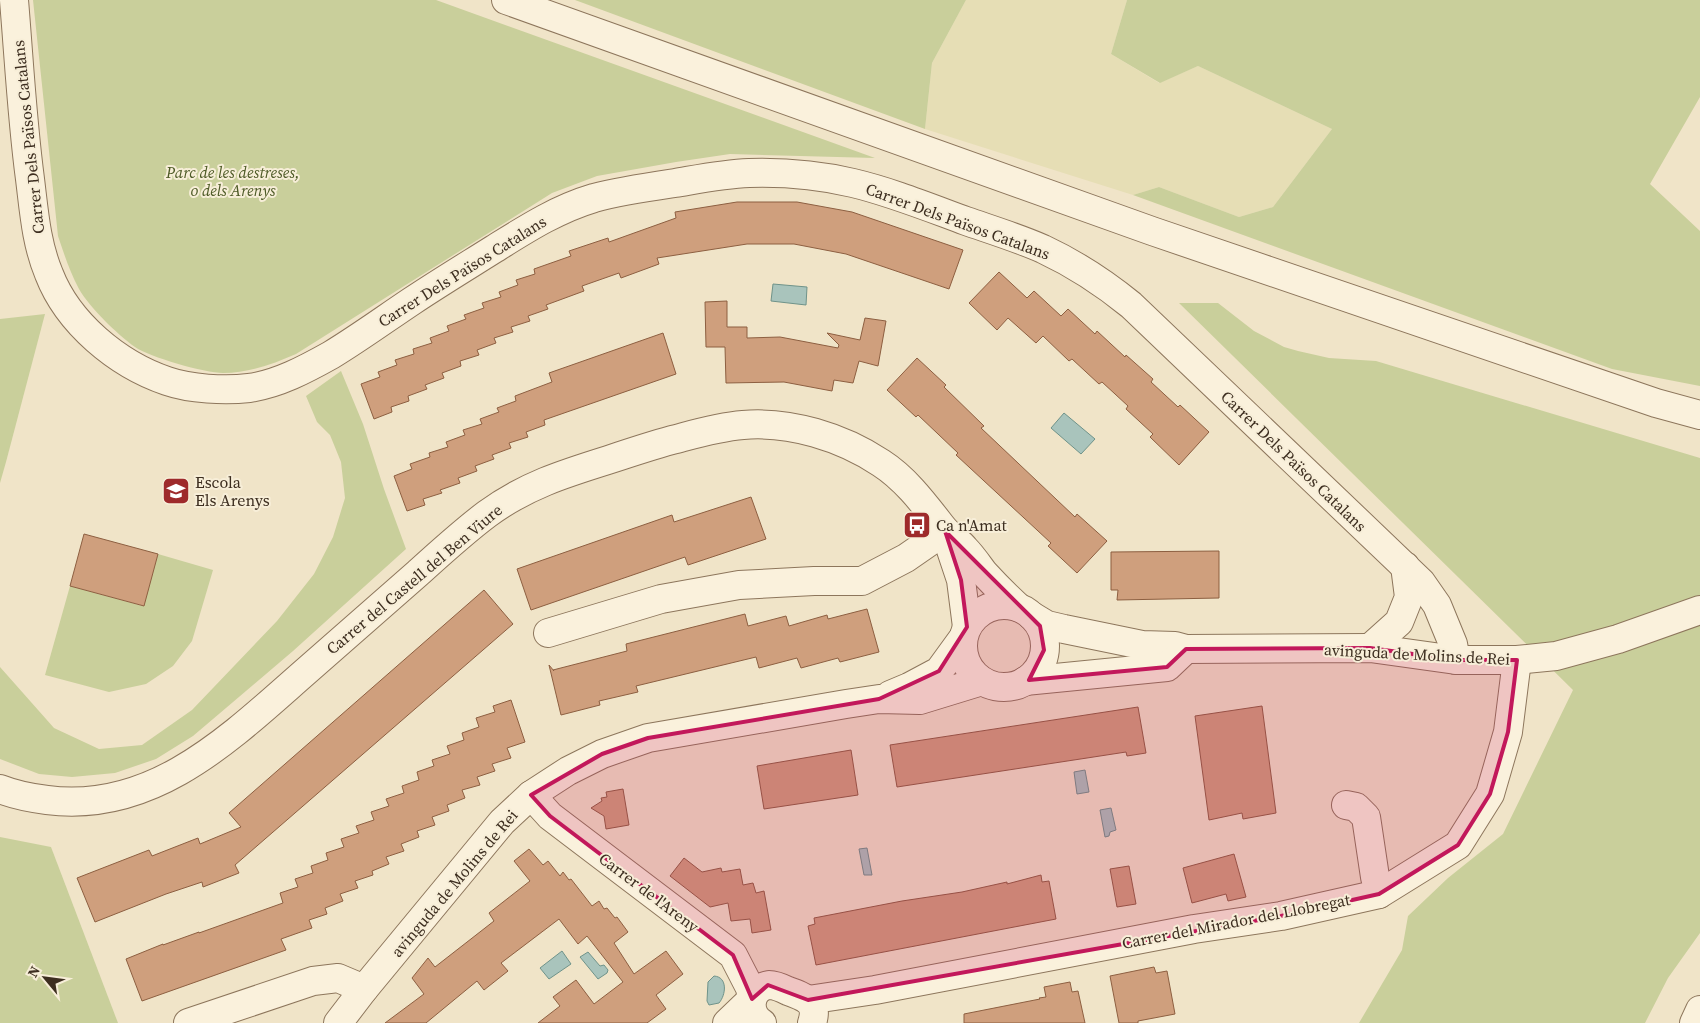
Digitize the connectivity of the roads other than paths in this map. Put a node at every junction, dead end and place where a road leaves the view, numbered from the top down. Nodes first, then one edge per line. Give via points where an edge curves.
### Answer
1 (14, 0) edge
2 (506, 0) edge
3 (1700, 415) edge
4 (945, 531) junction
5 (1405, 566) junction
6 (1700, 610) edge
7 (1025, 612) junction
8 (965, 632) junction
9 (548, 633) dead end
10 (1370, 648) junction
11 (1186, 649) junction
12 (1456, 660) junction
13 (1517, 660) junction
14 (982, 681) junction
15 (1025, 681) junction
16 (879, 700) junction
17 (0, 788) edge
18 (530, 796) junction
19 (1346, 806) dead end
20 (1379, 894) junction
21 (364, 989) junction
22 (1700, 1010) edge
23 (757, 1011) edge
24 (810, 1012) edge
25 (188, 1023) edge
26 (338, 1023) edge
27 (727, 1023) edge
28 (1694, 1023) edge

1 - 5 street, Carrer Dels Països Catalans via 35,221 49,276 62,301 93,336 143,371 170,382 213,388 247,388 280,380 308,368 544,218 591,199 623,191 748,173 814,176 891,193 1019,240 1075,266 1107,286 1131,305
2 - 3 street via 1152,230 1656,403
4 - 7 street, Carrer del Castell del Ben Viure
4 - 8 street, Carrer del Castell del Ben Viure via 961,580
4 - 9 street via 906,558 862,582 739,584 661,599
4 - 17 street, Carrer del Castell del Ben Viure via 932,512 882,463 824,435 800,429 745,425 657,444 549,479 486,514 244,725 189,766 118,797 87,802 27,797
5 - 10 street via 1409,597 1399,622
5 - 12 street, Carrer Dels Països Catalans via 1437,605
6 - 13 street, avinguda de Molins de Rei via 1618,639 1556,656
7 - 8 street via 1003,605 989,607 976,615
7 - 11 street, avinguda de Molins de Rei via 1047,625 1064,629 1142,645
7 - 15 street via 1040,626 1044,650 1041,662
8 - 14 street via 963,650 966,662
8 - 16 street, avinguda de Molins de Rei via 939,671
10 - 11 street, avinguda de Molins de Rei
10 - 12 street, avinguda de Molins de Rei
11 - 15 street via 1167,667
12 - 13 street, avinguda de Molins de Rei
13 - 20 street, Carrer del Mirador del Llobregat via 1508,732 1490,794 1458,845
14 - 15 street via 996,686 1011,686
14 - 16 street, avinguda de Molins de Rei via 920,700
16 - 18 street, avinguda de Molins de Rei via 648,738 585,762
18 - 21 street, avinguda de Molins de Rei via 502,822
18 - 23 street, Carrer de l'Areny via 550,816 733,955 750,988
19 - 20 street via 1356,806 1366,816
20 - 24 street, Carrer del Mirador del Llobregat via 1281,916 1194,929 875,990
21 - 25 street via 338,978 313,981
21 - 26 street, avinguda de Molins de Rei
22 - 28 street
23 - 24 street via 757,991 768,985 803,996
23 - 27 street

